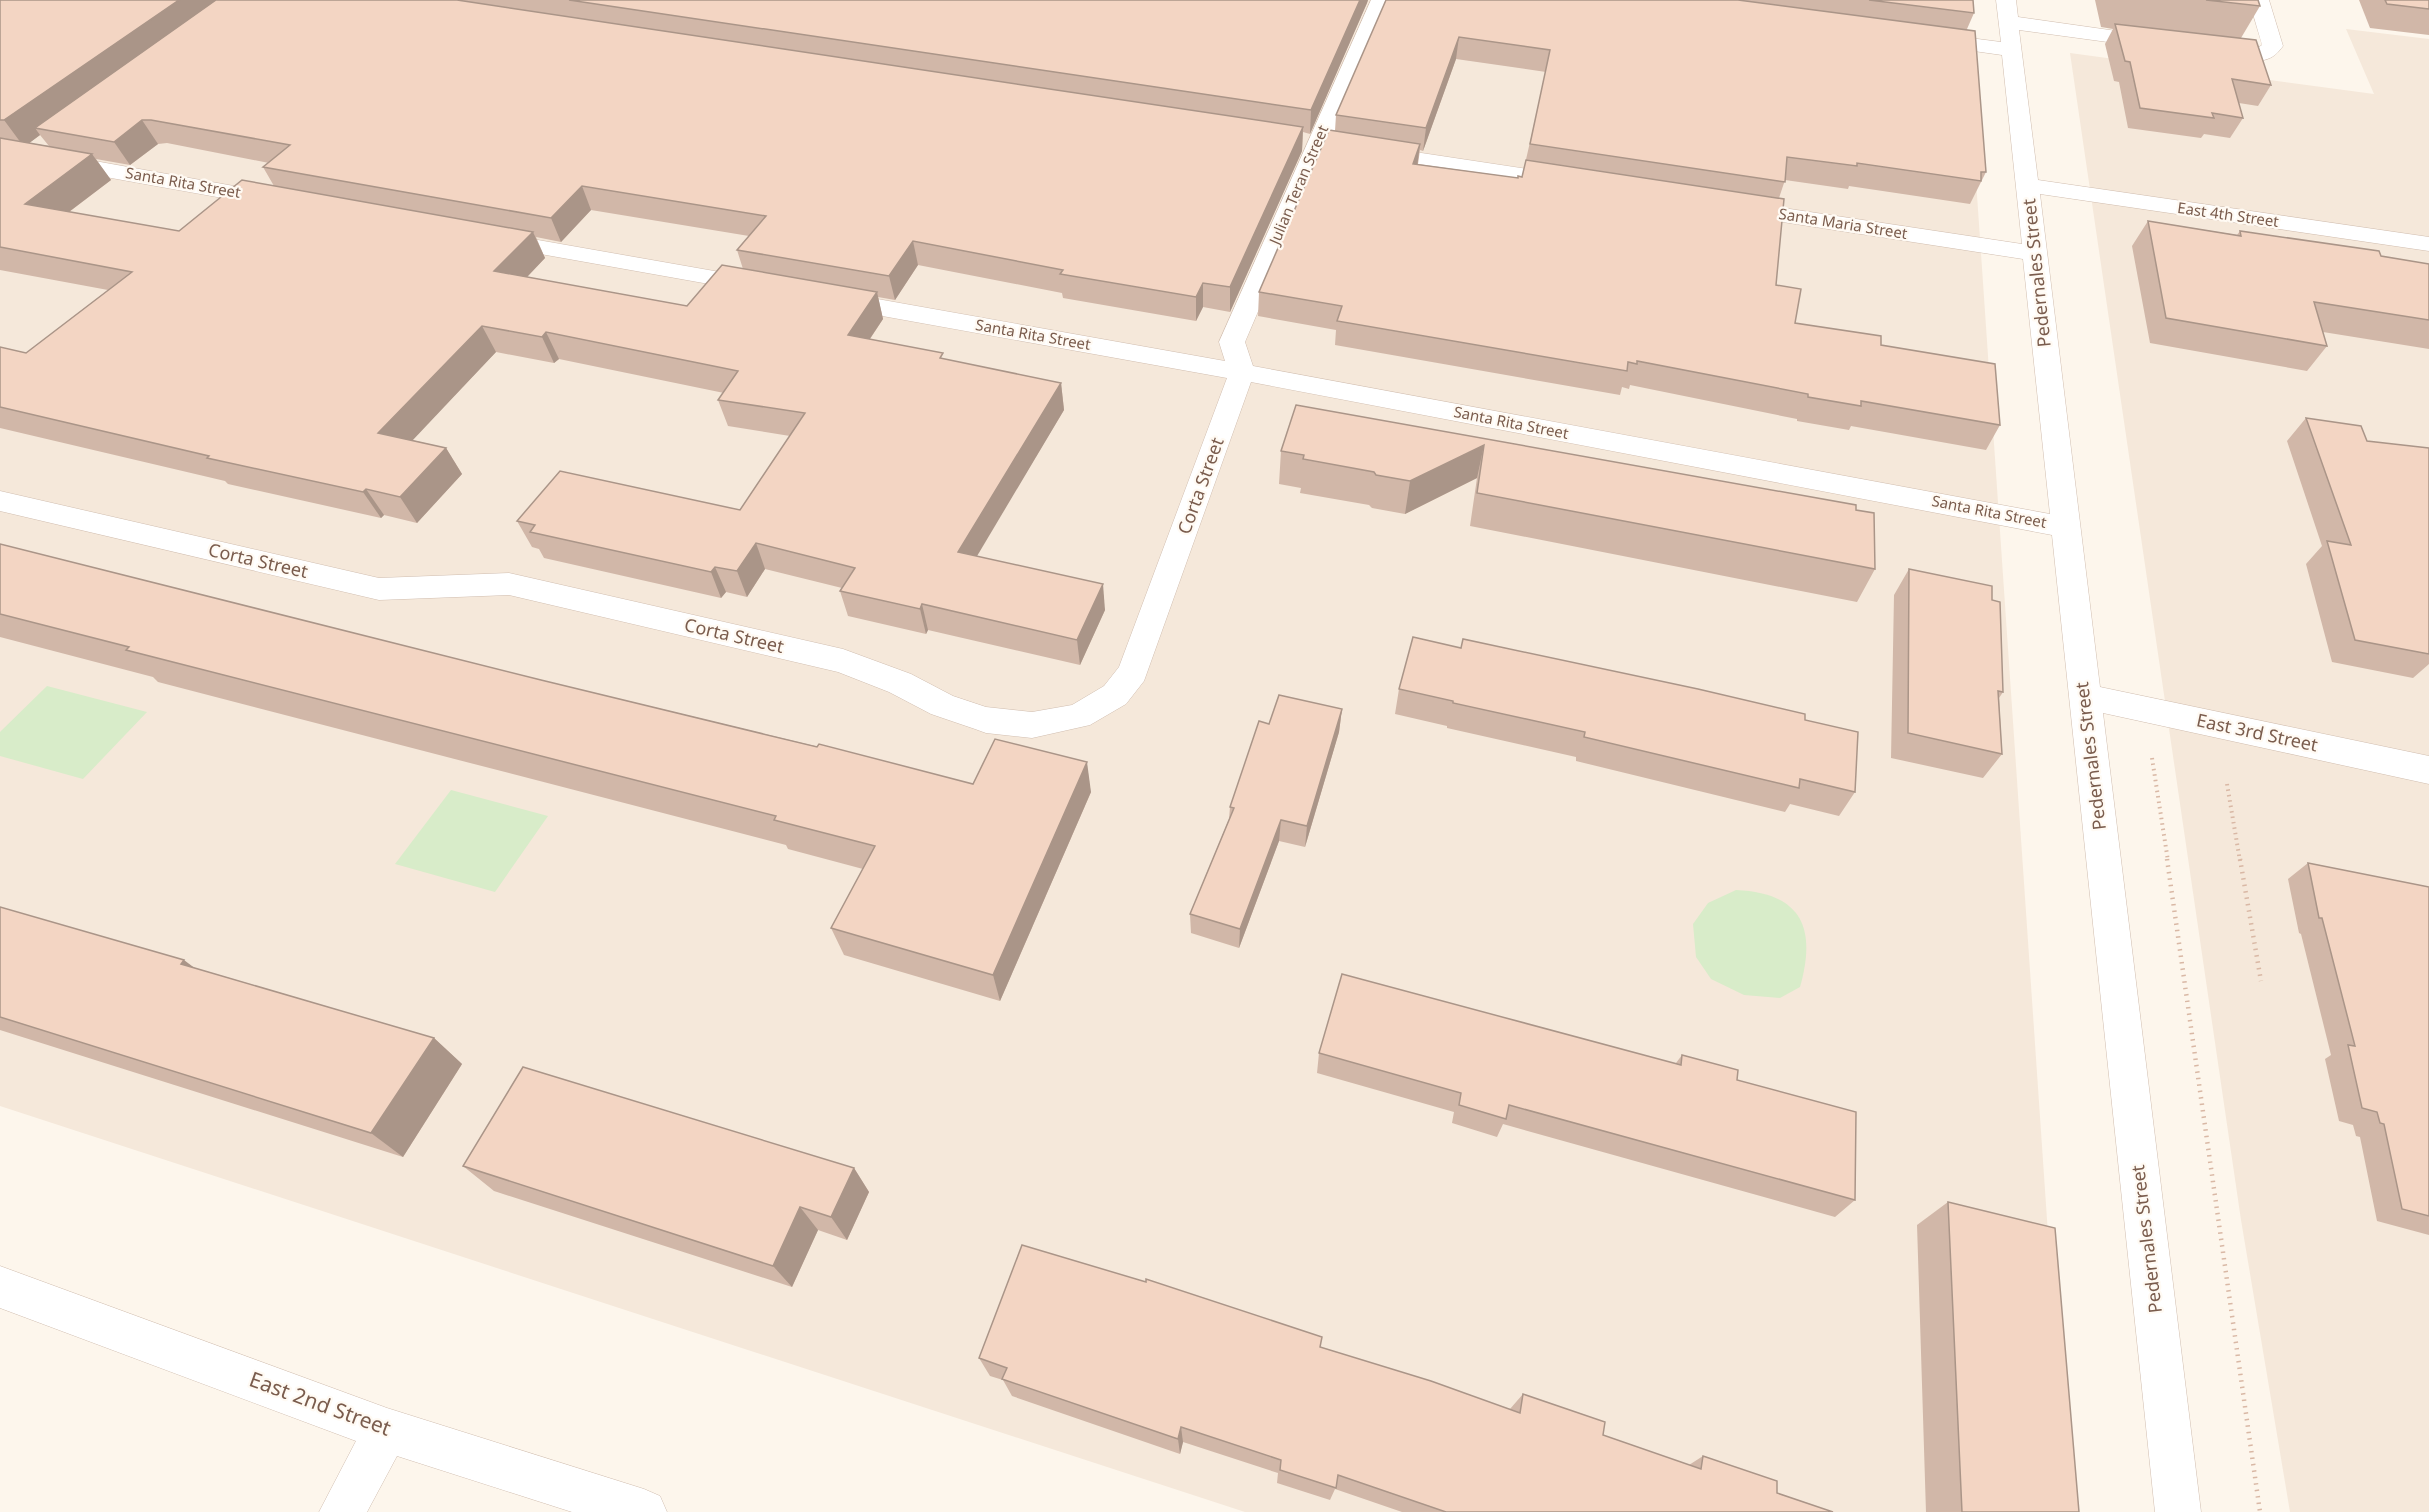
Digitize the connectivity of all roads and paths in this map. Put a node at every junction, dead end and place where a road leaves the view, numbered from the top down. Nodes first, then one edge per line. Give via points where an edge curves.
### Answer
1 (1381, 0) edge
2 (2259, 0) edge
3 (2008, 11) edge
4 (1909, 36) edge
5 (2170, 44) edge
6 (2194, 46) edge
7 (2011, 50) junction
8 (1293, 140) edge
9 (1317, 144) junction
10 (0, 151) edge
11 (1587, 185) edge
12 (2027, 185) junction
13 (299, 204) edge
14 (1717, 205) edge
15 (476, 236) edge
16 (2429, 244) edge
17 (2034, 253) junction
18 (783, 290) edge
19 (818, 297) edge
20 (1242, 372) junction
21 (0, 501) edge
22 (2065, 527) junction
23 (2084, 696) junction
24 (2139, 707) junction
25 (2429, 770) edge
26 (2227, 784) dead end
27 (2261, 981) dead end
28 (0, 1287) edge
29 (387, 1430) junction
30 (342, 1512) edge
31 (644, 1512) edge
32 (2178, 1512) edge
33 (2260, 1512) edge

1 - 9 street, Julian Teran Street
2 - 6 street via 2273,46 2264,54
3 - 5 street via 2077,33
3 - 7 street, Pedernales Street
4 - 7 street
7 - 12 street, Pedernales Street
8 - 9 street
9 - 11 street
9 - 20 street, Julian Teran Street via 1232,342
10 - 13 street, Santa Rita Street via 38,149
12 - 16 street, East 4th Street
12 - 17 street, Pedernales Street
14 - 17 street, Santa Maria Street
15 - 18 street
17 - 22 street, Pedernales Street
19 - 20 street, Santa Rita Street
20 - 21 street, Corta Street via 1133,672 1115,695 1079,716 1032,725 986,720 843,661 509,584 379,589
20 - 22 street, Santa Rita Street
22 - 23 street, Pedernales Street
23 - 24 street, East 3rd Street
23 - 32 street, Pedernales Street
24 - 25 street, East 3rd Street
24 - 33 path via 2154,768
26 - 27 path
28 - 29 street, East 2nd Street
29 - 30 street
29 - 31 street, East 2nd Street

